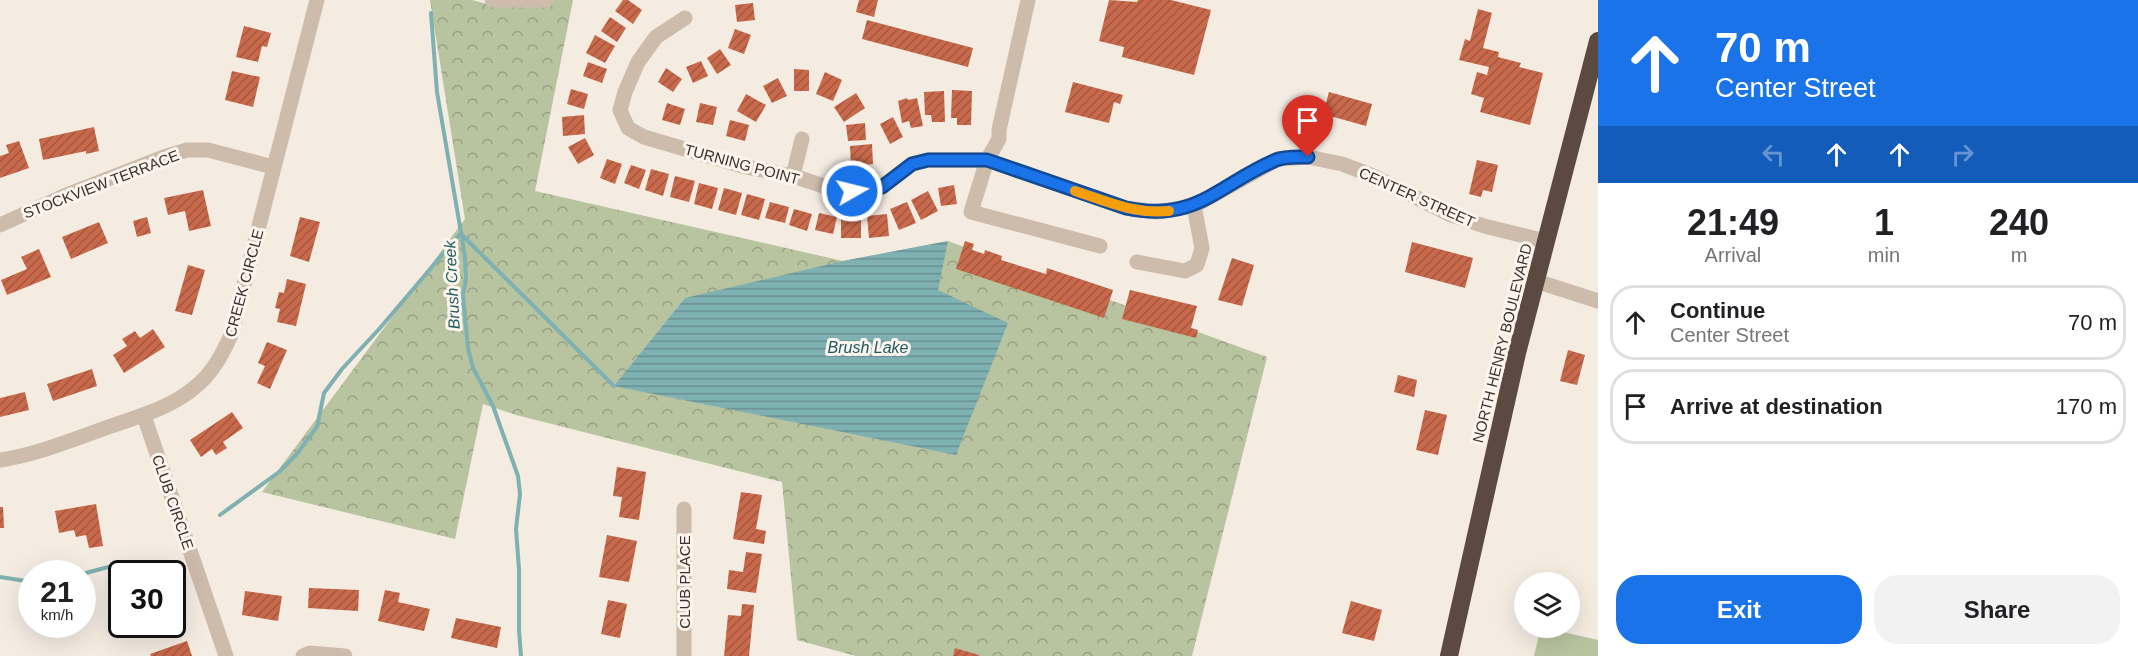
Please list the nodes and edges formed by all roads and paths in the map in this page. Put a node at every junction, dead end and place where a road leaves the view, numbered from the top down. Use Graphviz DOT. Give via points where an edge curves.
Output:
graph roads {
  1 [pos="317,0"];
  2 [pos="492,0"];
  3 [pos="547,0"];
  4 [pos="1028,0"];
  5 [pos="685,18"];
  6 [pos="1598,41"];
  7 [pos="802,139"];
  8 [pos="987,160"];
  9 [pos="273,167"];
  10 [pos="793,176"];
  11 [pos="1194,206"];
  12 [pos="0,225"];
  13 [pos="1545,241"];
  14 [pos="1100,246"];
  15 [pos="1137,262"];
  16 [pos="1536,281"];
  17 [pos="1598,301"];
  18 [pos="144,416"];
  19 [pos="0,460"];
  20 [pos="684,509"];
  21 [pos="226,656"];
  22 [pos="303,656"];
  23 [pos="345,656"];
  24 [pos="684,656"];
  25 [pos="1449,656"];
  1 -- 9 [label="street, CREEK CIRCLE"];
  2 -- 3 [label="street"];
  4 -- 8 [label="street" via="999,139"];
  5 -- 10 [label="street, TURNING POINT" via="656,37 638,62 620,110 627,128 644,137"];
  6 -- 13 [label="highway, NORTH HENRY BOULEVARD"];
  7 -- 10 [label="street"];
  8 -- 10 [label="street, TURNING POINT" via="928,160 912,164 882,187 870,190 831,188"];
  8 -- 11 [label="street, CENTER STREET" via="1126,208 1157,212"];
  8 -- 14 [label="street" via="971,212"];
  9 -- 12 [label="street, STOCKVIEW TERRACE" via="217,152 187,150 74,192"];
  9 -- 18 [label="street, CREEK CIRCLE" via="224,352 196,387"];
  11 -- 13 [label="street, CENTER STREET" via="1278,159 1308,157 1371,175 1451,215"];
  11 -- 15 [label="street" via="1202,248 1197,266 1185,271"];
  13 -- 16 [label="highway, NORTH HENRY BOULEVARD"];
  16 -- 17 [label="street"];
  16 -- 25 [label="highway, NORTH HENRY BOULEVARD" via="1516,353"];
  18 -- 19 [label="street, CREEK CIRCLE" via="64,444"];
  18 -- 21 [label="street, CLUB CIRCLE"];
  20 -- 24 [label="street, CLUB PLACE"];
  22 -- 23 [label="street"];
}
